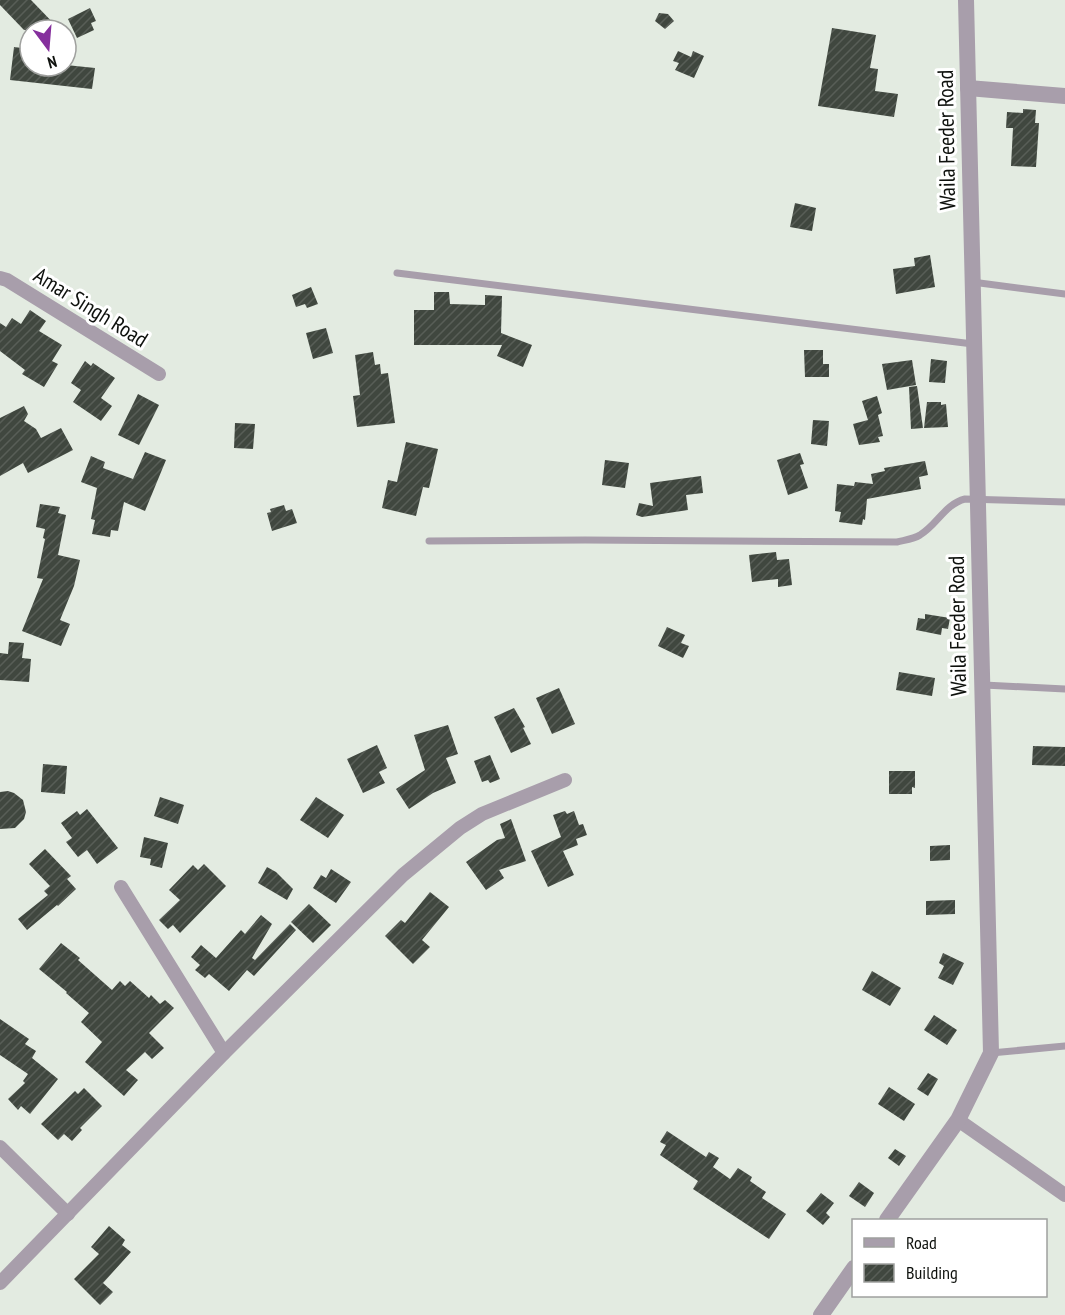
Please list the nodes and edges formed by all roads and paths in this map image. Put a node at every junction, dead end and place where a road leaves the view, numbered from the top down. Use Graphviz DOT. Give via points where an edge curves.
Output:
graph roads {
  1 [pos="966,0"];
  2 [pos="968,88"];
  3 [pos="1065,96"];
  4 [pos="397,273"];
  5 [pos="0,278"];
  6 [pos="972,282"];
  7 [pos="1065,294"];
  8 [pos="974,344"];
  9 [pos="159,374"];
  10 [pos="977,498"];
  11 [pos="1065,502"];
  12 [pos="429,541"];
  13 [pos="981,684"];
  14 [pos="1065,689"];
  15 [pos="565,780"];
  16 [pos="121,887"];
  17 [pos="1065,1046"];
  18 [pos="224,1053"];
  19 [pos="991,1053"];
  20 [pos="958,1120"];
  21 [pos="0,1147"];
  22 [pos="1065,1195"];
  23 [pos="68,1215"];
  24 [pos="888,1219"];
  25 [pos="852,1271"];
  26 [pos="0,1283"];
  27 [pos="820,1315"];
  1 -- 2 [label="street, Waila Feeder Road"];
  2 -- 3 [label="street"];
  2 -- 6 [label="street, Waila Feeder Road"];
  4 -- 8 [label="lane"];
  5 -- 9 [label="street, Amar Singh Road"];
  6 -- 7 [label="lane"];
  6 -- 8 [label="street, Waila Feeder Road"];
  8 -- 10 [label="street, Waila Feeder Road"];
  10 -- 11 [label="lane"];
  10 -- 12 [label="lane" via="957,501 922,534 897,542"];
  10 -- 13 [label="street, Waila Feeder Road"];
  13 -- 14 [label="lane"];
  13 -- 19 [label="street, Waila Feeder Road"];
  15 -- 18 [label="street" via="482,814 460,828 403,875"];
  16 -- 18 [label="street"];
  17 -- 19 [label="lane"];
  18 -- 23 [label="street"];
  19 -- 20 [label="street, Waila Feeder Road"];
  20 -- 22 [label="street"];
  20 -- 24 [label="street, Waila Feeder Road"];
  21 -- 23 [label="street"];
  23 -- 26 [label="street"];
  25 -- 27 [label="street"];
}
